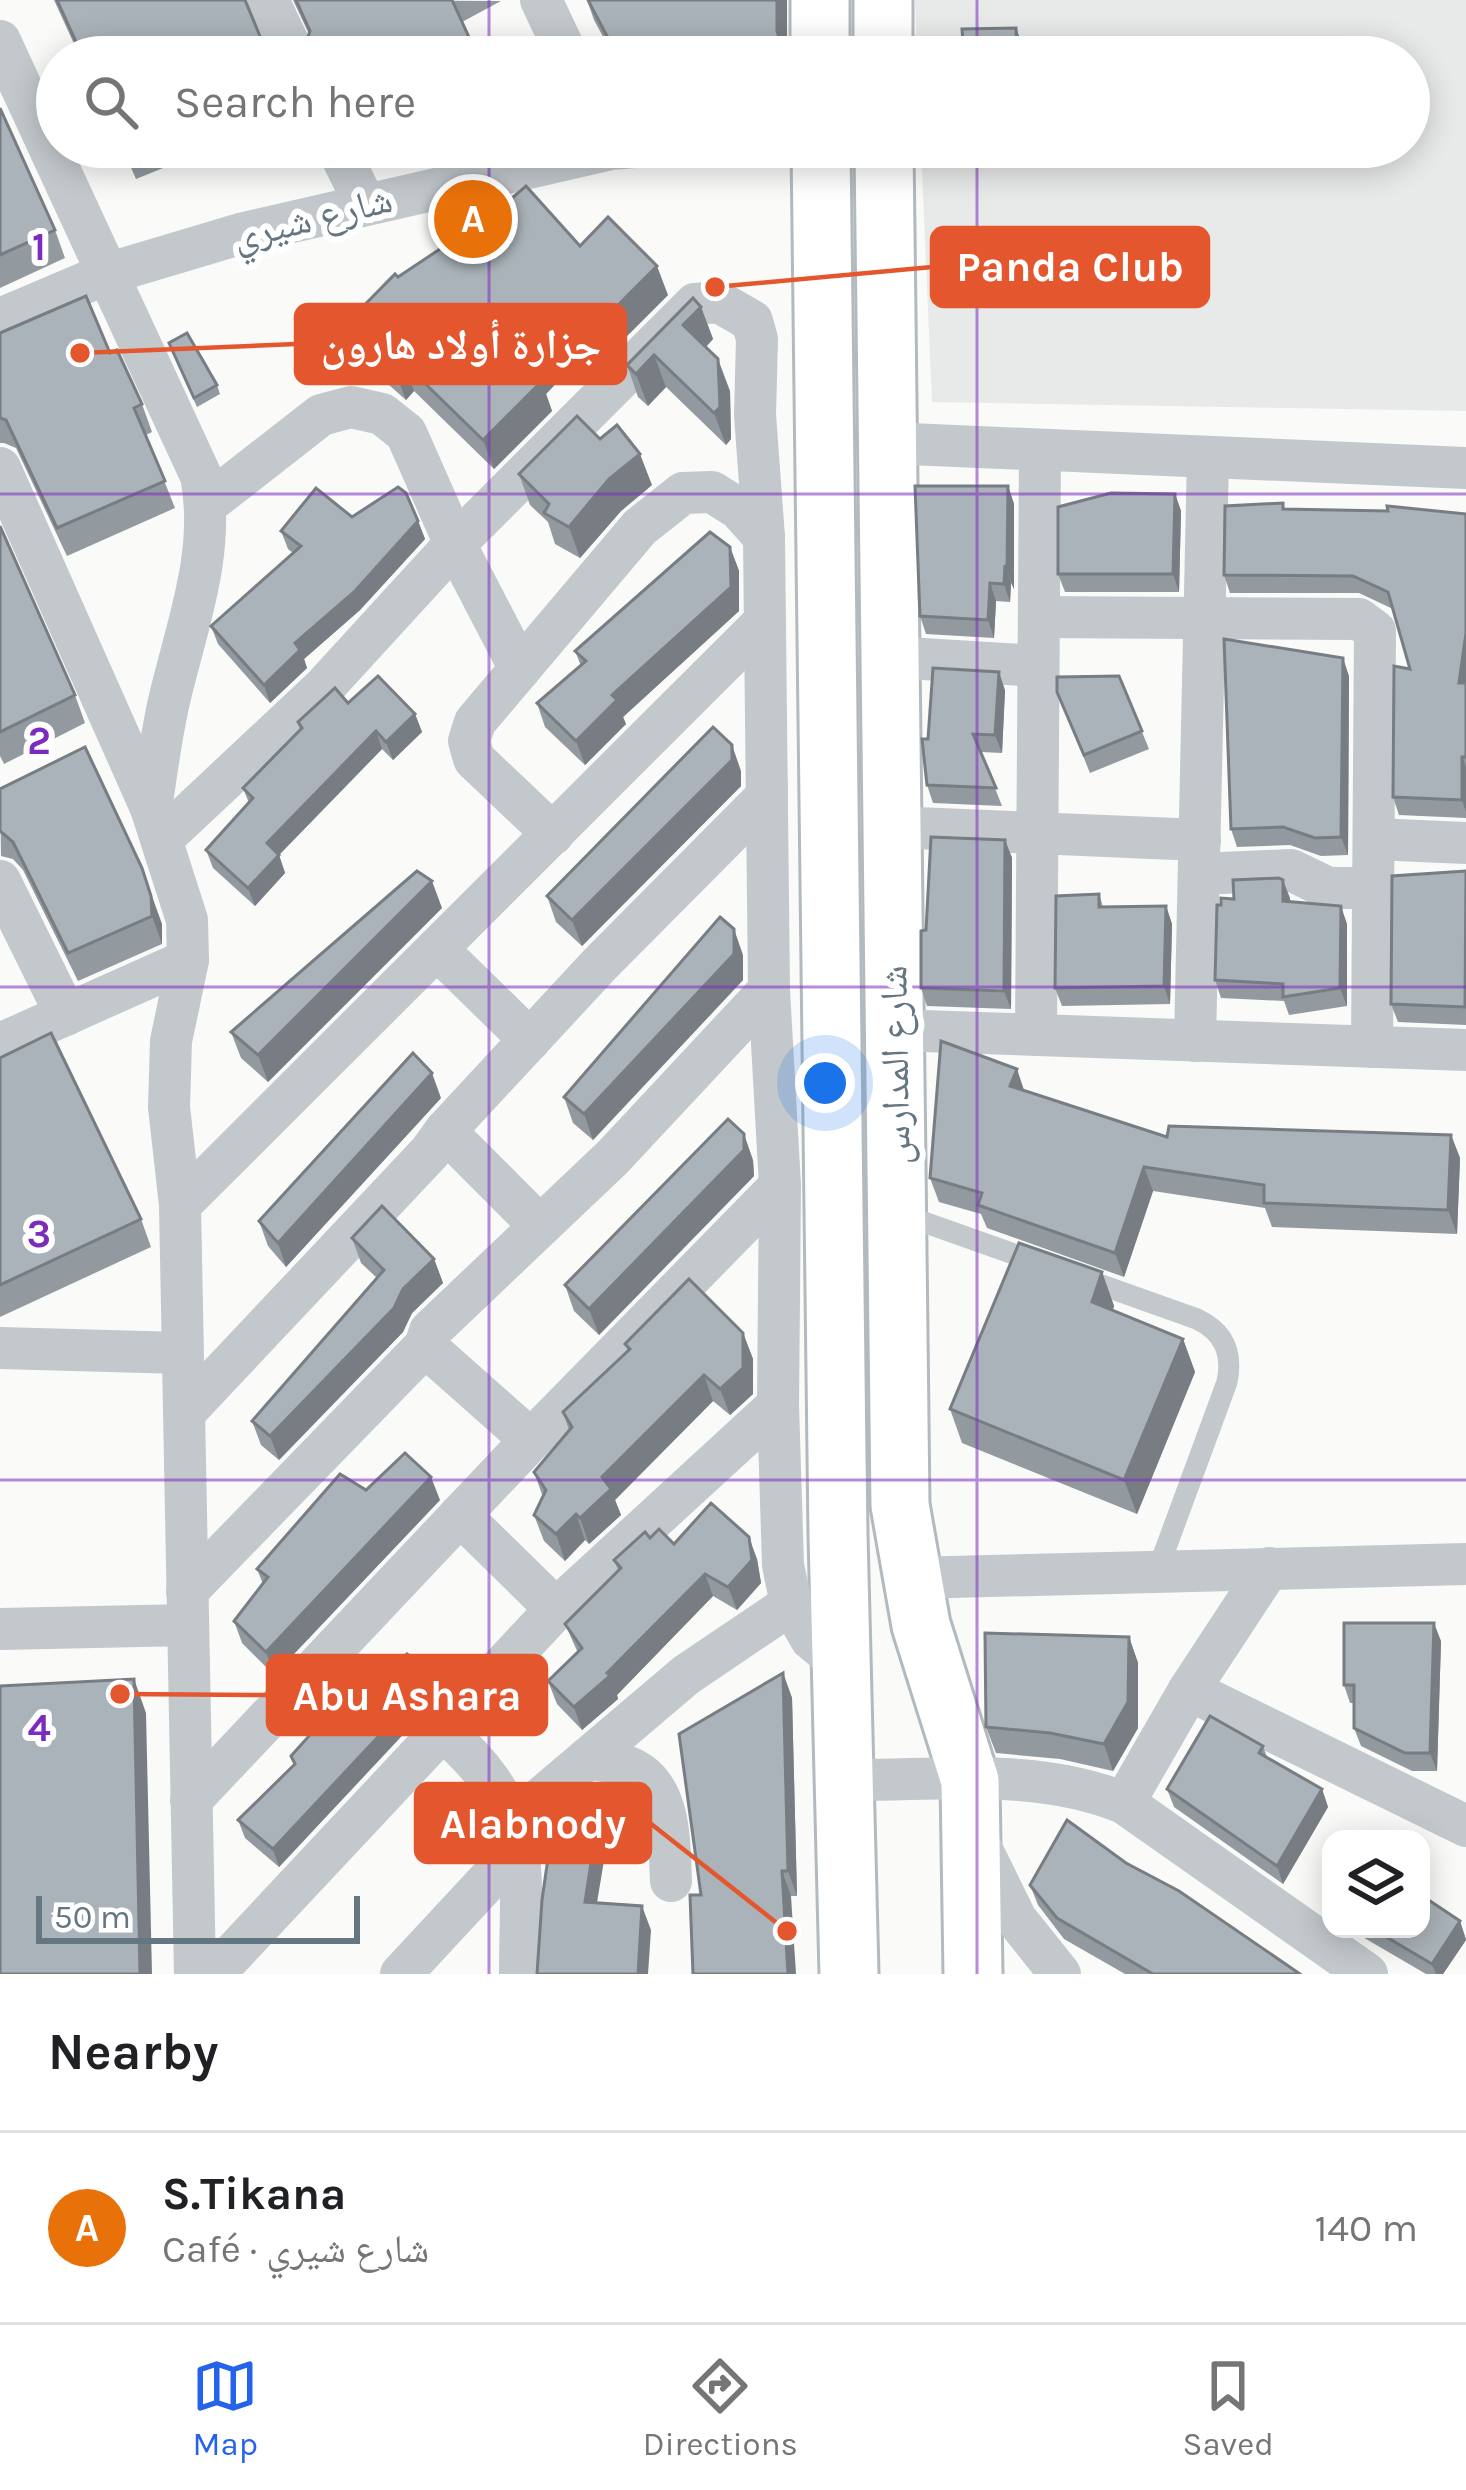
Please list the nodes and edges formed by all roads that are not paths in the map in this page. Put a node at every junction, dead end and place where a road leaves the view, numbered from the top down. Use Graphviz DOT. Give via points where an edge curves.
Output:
graph roads {
  1 [pos="268,0"];
  2 [pos="541,0"];
  3 [pos="820,0"];
  4 [pos="883,0"];
  5 [pos="285,36"];
  6 [pos="558,36"];
  7 [pos="820,36"];
  8 [pos="883,36"];
  9 [pos="0,40"];
  10 [pos="36,119"];
  11 [pos="58,168"];
  12 [pos="348,168"];
  13 [pos="528,168"];
  14 [pos="821,168"];
  15 [pos="884,168"];
  16 [pos="365,204"];
  17 [pos="106,274"];
  18 [pos="0,320"];
  19 [pos="887,443"];
  20 [pos="1040,450"];
  21 [pos="1208,457"];
  22 [pos="0,468"];
  23 [pos="1466,468"];
  24 [pos="207,504"];
  25 [pos="764,537"];
  26 [pos="455,544"];
  27 [pos="1039,617"];
  28 [pos="1204,618"];
  29 [pos="764,623"];
  30 [pos="890,657"];
  31 [pos="1038,666"];
  32 [pos="520,669"];
  33 [pos="118,735"];
  34 [pos="79,754"];
  35 [pos="767,785"];
  36 [pos="157,824"];
  37 [pos="892,827"];
  38 [pos="1037,833"];
  39 [pos="553,834"];
  40 [pos="1374,839"];
  41 [pos="1466,844"];
  42 [pos="1199,857"];
  43 [pos="0,880"];
  44 [pos="1374,888"];
  45 [pos="436,949"];
  46 [pos="188,960"];
  47 [pos="769,989"];
  48 [pos="66,1015"];
  49 [pos="894,1030"];
  50 [pos="1036,1035"];
  51 [pos="530,1040"];
  52 [pos="1196,1041"];
  53 [pos="0,1043"];
  54 [pos="1372,1047"];
  55 [pos="1466,1050"];
  56 [pos="445,1131"];
  57 [pos="780,1186"];
  58 [pos="180,1205"];
  59 [pos="896,1212"];
  60 [pos="541,1226"];
  61 [pos="425,1346"];
  62 [pos="0,1348"];
  63 [pos="181,1353"];
  64 [pos="778,1405"];
  65 [pos="184,1413"];
  66 [pos="531,1440"];
  67 [pos="460,1515"];
  68 [pos="1466,1564"];
  69 [pos="1270,1568"];
  70 [pos="1157,1572"];
  71 [pos="913,1578"];
  72 [pos="791,1604"];
  73 [pos="188,1608"];
  74 [pos="556,1609"];
  75 [pos="0,1628"];
  76 [pos="842,1665"];
  77 [pos="1189,1690"];
  78 [pos="443,1730"];
  79 [pos="589,1758"];
  80 [pos="845,1780"];
  81 [pos="191,1800"];
  82 [pos="1124,1803"];
  83 [pos="971,1805"];
  84 [pos="1466,1826"];
  85 [pos="517,1834"];
  86 [pos="671,1881"];
  87 [pos="195,1974"];
  88 [pos="214,1974"];
  89 [pos="401,1974"];
  90 [pos="520,1974"];
  91 [pos="849,1974"];
  92 [pos="973,1974"];
  93 [pos="1060,1974"];
  94 [pos="1367,1974"];
  1 -- 5 [label="street"];
  2 -- 6 [label="street"];
  3 -- 7 [label="street"];
  4 -- 8 [label="street"];
  9 -- 10 [label="street"];
  11 -- 17 [label="street"];
  12 -- 16 [label="street"];
  13 -- 16 [label="street, شارع شيري"];
  14 -- 76 [label="street, شارع المدارس"];
  15 -- 19 [label="street, شارع المدارس"];
  16 -- 17 [label="street, شارع شيري"];
  17 -- 18 [label="street, شارع شيري"];
  17 -- 24 [label="street"];
  19 -- 20 [label="street"];
  19 -- 30 [label="street, شارع المدارس"];
  20 -- 21 [label="street"];
  20 -- 27 [label="street"];
  21 -- 23 [label="street"];
  21 -- 28 [label="street"];
  22 -- 33 [label="street"];
  24 -- 26 [label="street" via="321,415 352,406 382,414 406,433"];
  24 -- 36 [label="street" via="204,555 168,704"];
  25 -- 26 [label="street" via="757,339 742,313 707,301 695,304"];
  25 -- 29 [label="street"];
  25 -- 32 [label="street" via="712,492 683,494 640,527"];
  26 -- 32 [label="street"];
  26 -- 36 [label="street" via="324,687"];
  27 -- 28 [label="street"];
  27 -- 31 [label="street"];
  28 -- 40 [label="street" via="1359,619 1375,631"];
  28 -- 42 [label="street"];
  29 -- 35 [label="street"];
  29 -- 39 [label="street"];
  30 -- 31 [label="street"];
  30 -- 37 [label="street, شارع المدارس"];
  31 -- 38 [label="street"];
  32 -- 39 [label="street" via="475,722 469,741 474,759"];
  33 -- 34 [label="street"];
  33 -- 36 [label="street"];
  35 -- 47 [label="street"];
  35 -- 51 [label="street" via="767,796"];
  36 -- 46 [label="street" via="188,920"];
  37 -- 38 [label="street"];
  37 -- 49 [label="street, شارع المدارس"];
  38 -- 42 [label="street"];
  38 -- 50 [label="street"];
  39 -- 45 [label="street"];
  40 -- 41 [label="street"];
  40 -- 44 [label="street"];
  42 -- 44 [label="street" via="1291,870 1328,888"];
  42 -- 52 [label="street"];
  43 -- 48 [label="street"];
  44 -- 54 [label="street"];
  45 -- 51 [label="street"];
  45 -- 58 [label="street"];
  46 -- 48 [label="street"];
  46 -- 58 [label="street" via="171,1041"];
  47 -- 57 [label="street"];
  47 -- 60 [label="street"];
  48 -- 53 [label="street"];
  49 -- 50 [label="street"];
  49 -- 59 [label="street, شارع المدارس"];
  50 -- 52 [label="street"];
  51 -- 56 [label="street"];
  52 -- 54 [label="street"];
  54 -- 55 [label="street"];
  56 -- 60 [label="street"];
  56 -- 65 [label="street"];
  57 -- 64 [label="street"];
  57 -- 66 [label="street"];
  58 -- 63 [label="street"];
  59 -- 70 [label="lane" via="1197,1319 1221,1337 1227,1382"];
  59 -- 71 [label="street, شارع المدارس" via="900,1505"];
  60 -- 61 [label="street" via="430,1331"];
  61 -- 66 [label="street"];
  61 -- 73 [label="street"];
  62 -- 63 [label="street"];
  63 -- 65 [label="street"];
  64 -- 72 [label="street"];
  64 -- 74 [label="street"];
  65 -- 73 [label="street"];
  66 -- 67 [label="street"];
  67 -- 74 [label="street"];
  67 -- 81 [label="street"];
  68 -- 69 [label="street"];
  69 -- 70 [label="street"];
  69 -- 77 [label="street"];
  70 -- 71 [label="street"];
  71 -- 83 [label="street, شارع المدارس"];
  72 -- 76 [label="street" via="811,1639"];
  72 -- 79 [label="street" via="686,1675"];
  73 -- 75 [label="street"];
  73 -- 81 [label="street"];
  74 -- 78 [label="street"];
  76 -- 80 [label="street, شارع المدارس"];
  77 -- 82 [label="street"];
  77 -- 84 [label="street"];
  78 -- 85 [label="street" via="496,1787"];
  78 -- 88 [label="street"];
  79 -- 85 [label="street"];
  79 -- 86 [label="street" via="631,1767 654,1789 668,1818"];
  80 -- 83 [label="street"];
  80 -- 91 [label="street, شارع المدارس"];
  81 -- 87 [label="street"];
  82 -- 83 [label="street" via="1088,1788 1016,1778"];
  82 -- 94 [label="street"];
  83 -- 92 [label="street, شارع المدارس"];
  83 -- 93 [label="street" via="1016,1919"];
  85 -- 89 [label="street"];
  85 -- 90 [label="street"];
}
